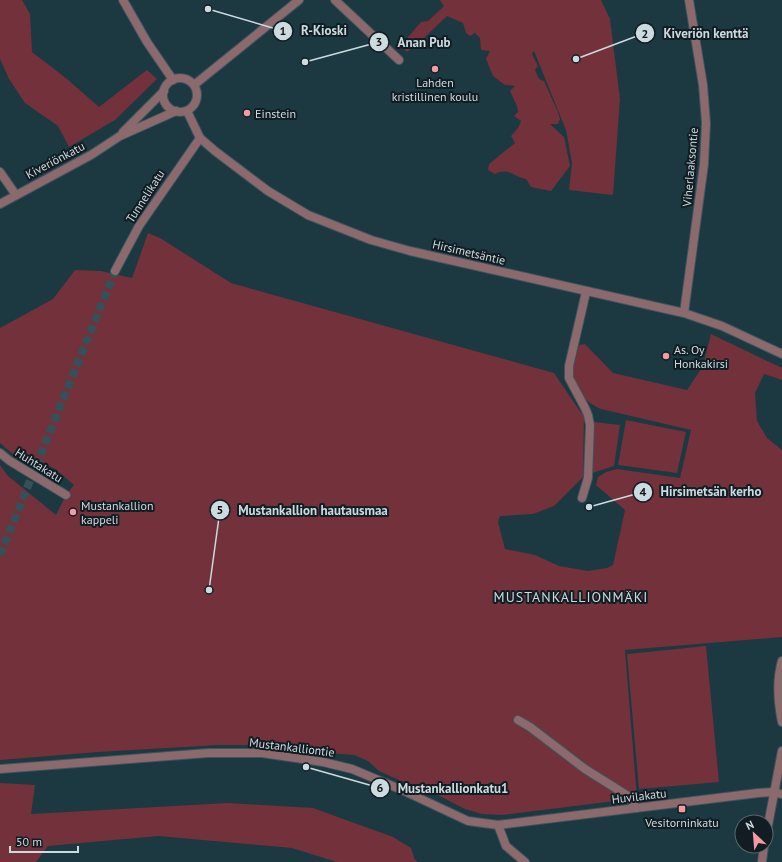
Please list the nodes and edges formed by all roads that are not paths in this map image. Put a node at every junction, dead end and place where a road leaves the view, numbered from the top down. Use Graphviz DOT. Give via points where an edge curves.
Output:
graph roads {
  1 [pos="123,0"];
  2 [pos="299,0"];
  3 [pos="335,0"];
  4 [pos="690,0"];
  5 [pos="399,60"];
  6 [pos="173,80"];
  7 [pos="194,85"];
  8 [pos="164,91"];
  9 [pos="187,111"];
  10 [pos="176,112"];
  11 [pos="120,136"];
  12 [pos="200,138"];
  13 [pos="0,172"];
  14 [pos="16,195"];
  15 [pos="0,204"];
  16 [pos="115,271"];
  17 [pos="586,292"];
  18 [pos="684,313"];
  19 [pos="782,354"];
  20 [pos="0,453"];
  21 [pos="66,495"];
  22 [pos="582,498"];
  23 [pos="782,661"];
  24 [pos="518,720"];
  25 [pos="782,722"];
  26 [pos="782,750"];
  27 [pos="0,769"];
  28 [pos="773,792"];
  29 [pos="782,794"];
  30 [pos="636,808"];
  31 [pos="770,814"];
  32 [pos="498,825"];
  33 [pos="525,862"];
  1 -- 6 [label="street" via="146,42"];
  2 -- 7 [label="street"];
  3 -- 5 [label="street"];
  4 -- 18 [label="street, Viherlaaksontie" via="706,123 704,164"];
  6 -- 7 [label="street" via="184,79"];
  6 -- 8 [label="street"];
  7 -- 9 [label="street" via="197,99"];
  8 -- 10 [label="street" via="167,105"];
  8 -- 11 [label="street, Kiveriönkatu"];
  9 -- 10 [label="street"];
  9 -- 12 [label="street, Hirsimetsäntie"];
  10 -- 11 [label="street, Kiveriönkatu"];
  11 -- 14 [label="street, Kiveriönkatu"];
  12 -- 16 [label="street, Tunnelikatu" via="139,226"];
  12 -- 17 [label="street, Hirsimetsäntie" via="268,191 308,214 371,240"];
  13 -- 14 [label="street"];
  14 -- 15 [label="street, Kiveriönkatu"];
  17 -- 18 [label="street, Hirsimetsäntie"];
  17 -- 22 [label="street" via="569,366 569,378 585,408 590,425 588,478"];
  18 -- 19 [label="street, Hirsimetsäntie" via="722,326"];
  20 -- 21 [label="street, Huhtakatu" via="10,462"];
  23 -- 25 [label="street" via="778,677 778,702"];
  24 -- 30 [label="street" via="585,769 628,796"];
  26 -- 28 [label="street"];
  27 -- 32 [label="street, Mustankalliontie" via="208,753 262,753 352,769 468,821"];
  28 -- 29 [label="street, Huvilakatu"];
  28 -- 30 [label="street, Huvilakatu"];
  28 -- 31 [label="street"];
  30 -- 32 [label="street, Huvilakatu"];
  32 -- 33 [label="street" via="506,846"];
}
